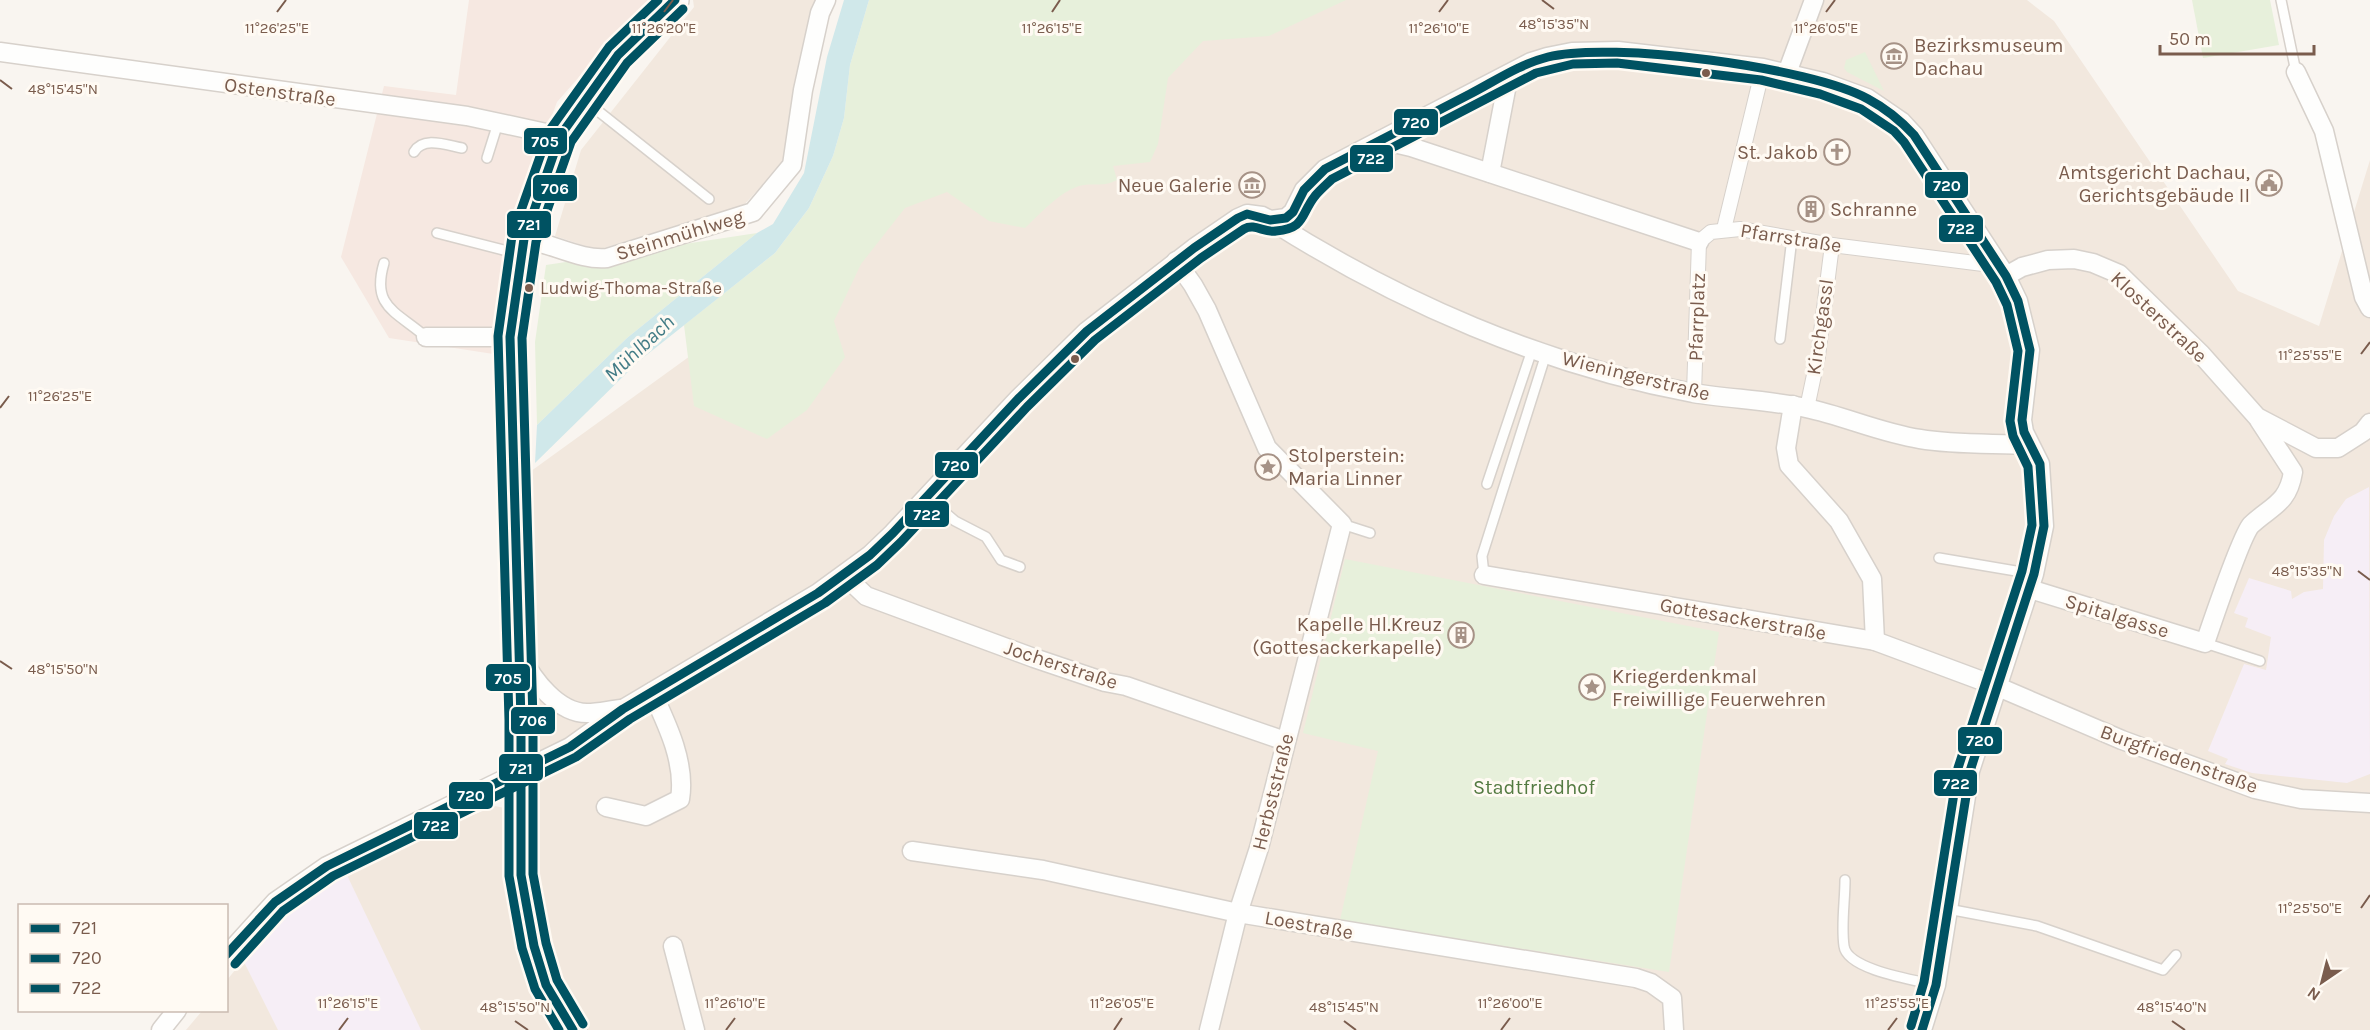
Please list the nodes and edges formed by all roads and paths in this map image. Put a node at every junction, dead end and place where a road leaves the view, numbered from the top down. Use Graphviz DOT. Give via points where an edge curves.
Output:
graph roads {
  1 [pos="675,0"];
  2 [pos="826,0"];
  3 [pos="1814,0"];
  4 [pos="2281,0"];
  5 [pos="0,52"];
  6 [pos="1763,68"];
  7 [pos="2296,72"];
  8 [pos="1787,73"];
  9 [pos="1509,74"];
  10 [pos="584,99"];
  11 [pos="498,123"];
  12 [pos="560,136"];
  13 [pos="1381,140"];
  14 [pos="462,148"];
  15 [pos="414,152"];
  16 [pos="487,158"];
  17 [pos="1490,173"];
  18 [pos="709,200"];
  19 [pos="1270,220"];
  20 [pos="1724,229"];
  21 [pos="437,233"];
  22 [pos="1792,238"];
  23 [pos="1699,242"];
  24 [pos="1832,245"];
  25 [pos="523,247"];
  26 [pos="1176,261"];
  27 [pos="384,263"];
  28 [pos="2002,271"];
  29 [pos="2370,308"];
  30 [pos="426,337"];
  31 [pos="510,337"];
  32 [pos="1780,339"];
  33 [pos="1539,352"];
  34 [pos="1694,393"];
  35 [pos="1800,407"];
  36 [pos="2258,417"];
  37 [pos="2370,423"];
  38 [pos="2029,445"];
  39 [pos="1487,484"];
  40 [pos="927,497"];
  41 [pos="1342,524"];
  42 [pos="1370,532"];
  43 [pos="1940,558"];
  44 [pos="1020,567"];
  45 [pos="844,575"];
  46 [pos="1484,575"];
  47 [pos="2032,582"];
  48 [pos="1875,641"];
  49 [pos="2205,643"];
  50 [pos="519,651"];
  51 [pos="2260,661"];
  52 [pos="1996,686"];
  53 [pos="651,692"];
  54 [pos="623,709"];
  55 [pos="1285,741"];
  56 [pos="522,771"];
  57 [pos="2370,803"];
  58 [pos="606,807"];
  59 [pos="912,850"];
  60 [pos="1845,880"];
  61 [pos="1948,909"];
  62 [pos="1238,913"];
  63 [pos="673,946"];
  64 [pos="228,954"];
  65 [pos="2176,955"];
  66 [pos="1936,985"];
  67 [pos="176,1012"];
  68 [pos="161,1030"];
  69 [pos="573,1030"];
  70 [pos="695,1030"];
  71 [pos="1209,1030"];
  72 [pos="1674,1030"];
  73 [pos="1922,1030"];
  1 -- 10 [label="main road" via="618,55"];
  2 -- 25 [label="street, Steinmühlweg" via="803,90 792,165 753,212 607,258 592,259 552,244"];
  3 -- 8 [label="street"];
  4 -- 7 [label="lane"];
  5 -- 11 [label="street, Ostenstraße"];
  6 -- 8 [label="street"];
  6 -- 9 [label="street" via="1658,54 1596,51 1546,57"];
  6 -- 20 [label="street"];
  7 -- 29 [label="street" via="2324,131 2364,297"];
  8 -- 28 [label="street" via="1867,98 1902,122"];
  9 -- 13 [label="street"];
  9 -- 17 [label="street"];
  10 -- 12 [label="main road"];
  10 -- 18 [label="lane"];
  11 -- 12 [label="street, Ostenstraße"];
  11 -- 16 [label="lane"];
  12 -- 25 [label="main road"];
  13 -- 17 [label="street"];
  13 -- 19 [label="street" via="1325,169 1304,190 1293,212 1286,218"];
  14 -- 15 [label="lane" via="425,142"];
  17 -- 23 [label="street"];
  19 -- 26 [label="street" via="1257,215 1238,218"];
  19 -- 33 [label="street, Wieningerstraße" via="1398,294"];
  20 -- 22 [label="street, Pfarrstraße" via="1740,228"];
  20 -- 23 [label="street, Pfarrstraße" via="1711,232"];
  21 -- 25 [label="lane"];
  22 -- 24 [label="street, Pfarrstraße"];
  22 -- 32 [label="lane"];
  23 -- 34 [label="street, Pfarrplatz"];
  24 -- 28 [label="street, Pfarrstraße"];
  24 -- 35 [label="street, Kirchgassl" via="1818,356"];
  25 -- 31 [label="main road"];
  26 -- 40 [label="street" via="1051,364"];
  26 -- 41 [label="street" via="1207,310 1267,448"];
  27 -- 30 [label="lane" via="379,293 387,305"];
  28 -- 36 [label="street, Klosterstraße" via="2048,260 2074,259 2119,274 2201,354"];
  28 -- 38 [label="street" via="2018,301 2030,350 2022,420"];
  30 -- 31 [label="street"];
  31 -- 50 [label="main road"];
  33 -- 34 [label="street, Wieningerstraße"];
  33 -- 39 [label="lane" via="1497,450"];
  33 -- 46 [label="lane" via="1482,556"];
  34 -- 35 [label="street, Wieningerstraße"];
  35 -- 38 [label="street, Wieningerstraße" via="1920,439"];
  35 -- 48 [label="street" via="1786,448 1789,465 1839,521 1872,579"];
  36 -- 37 [label="street, Klosterstraße" via="2316,448 2338,448"];
  36 -- 49 [label="street, Klosterstraße" via="2293,472 2291,484 2284,498 2250,527"];
  38 -- 47 [label="street" via="2040,464 2044,504 2042,544"];
  40 -- 44 [label="lane" via="955,521 986,537 1001,560"];
  40 -- 45 [label="street" via="870,555"];
  41 -- 42 [label="lane"];
  41 -- 55 [label="street, Herbststraße"];
  43 -- 47 [label="lane"];
  45 -- 53 [label="street"];
  45 -- 55 [label="street, Jocherstraße" via="866,596 1034,658"];
  46 -- 48 [label="street, Gottesackerstraße"];
  47 -- 49 [label="street, Spitalgasse"];
  47 -- 52 [label="street"];
  48 -- 52 [label="street, Gottesackerstraße"];
  49 -- 51 [label="lane, Spitalgasse"];
  50 -- 54 [label="street" via="530,674 560,704 585,713"];
  50 -- 56 [label="main road"];
  52 -- 57 [label="street, Burgfriedenstraße" via="2183,764 2267,792 2301,799"];
  52 -- 61 [label="street" via="1970,771"];
  53 -- 54 [label="street"];
  53 -- 58 [label="street" via="667,724 683,780 680,799 646,816"];
  54 -- 56 [label="street" via="581,740"];
  55 -- 62 [label="street, Herbststraße" via="1259,848"];
  56 -- 64 [label="street" via="327,866 275,902"];
  56 -- 69 [label="main road" via="521,875 534,945 546,985"];
  59 -- 62 [label="street, Loestraße" via="1043,870"];
  60 -- 66 [label="lane" via="1844,948 1851,958 1866,967"];
  61 -- 65 [label="lane" via="2037,926 2163,970"];
  61 -- 66 [label="street"];
  62 -- 71 [label="street, Herbststraße"];
  62 -- 72 [label="street, Loestraße" via="1636,978 1672,998"];
  63 -- 70 [label="street"];
  66 -- 73 [label="street"];
  67 -- 68 [label="street"];
}
